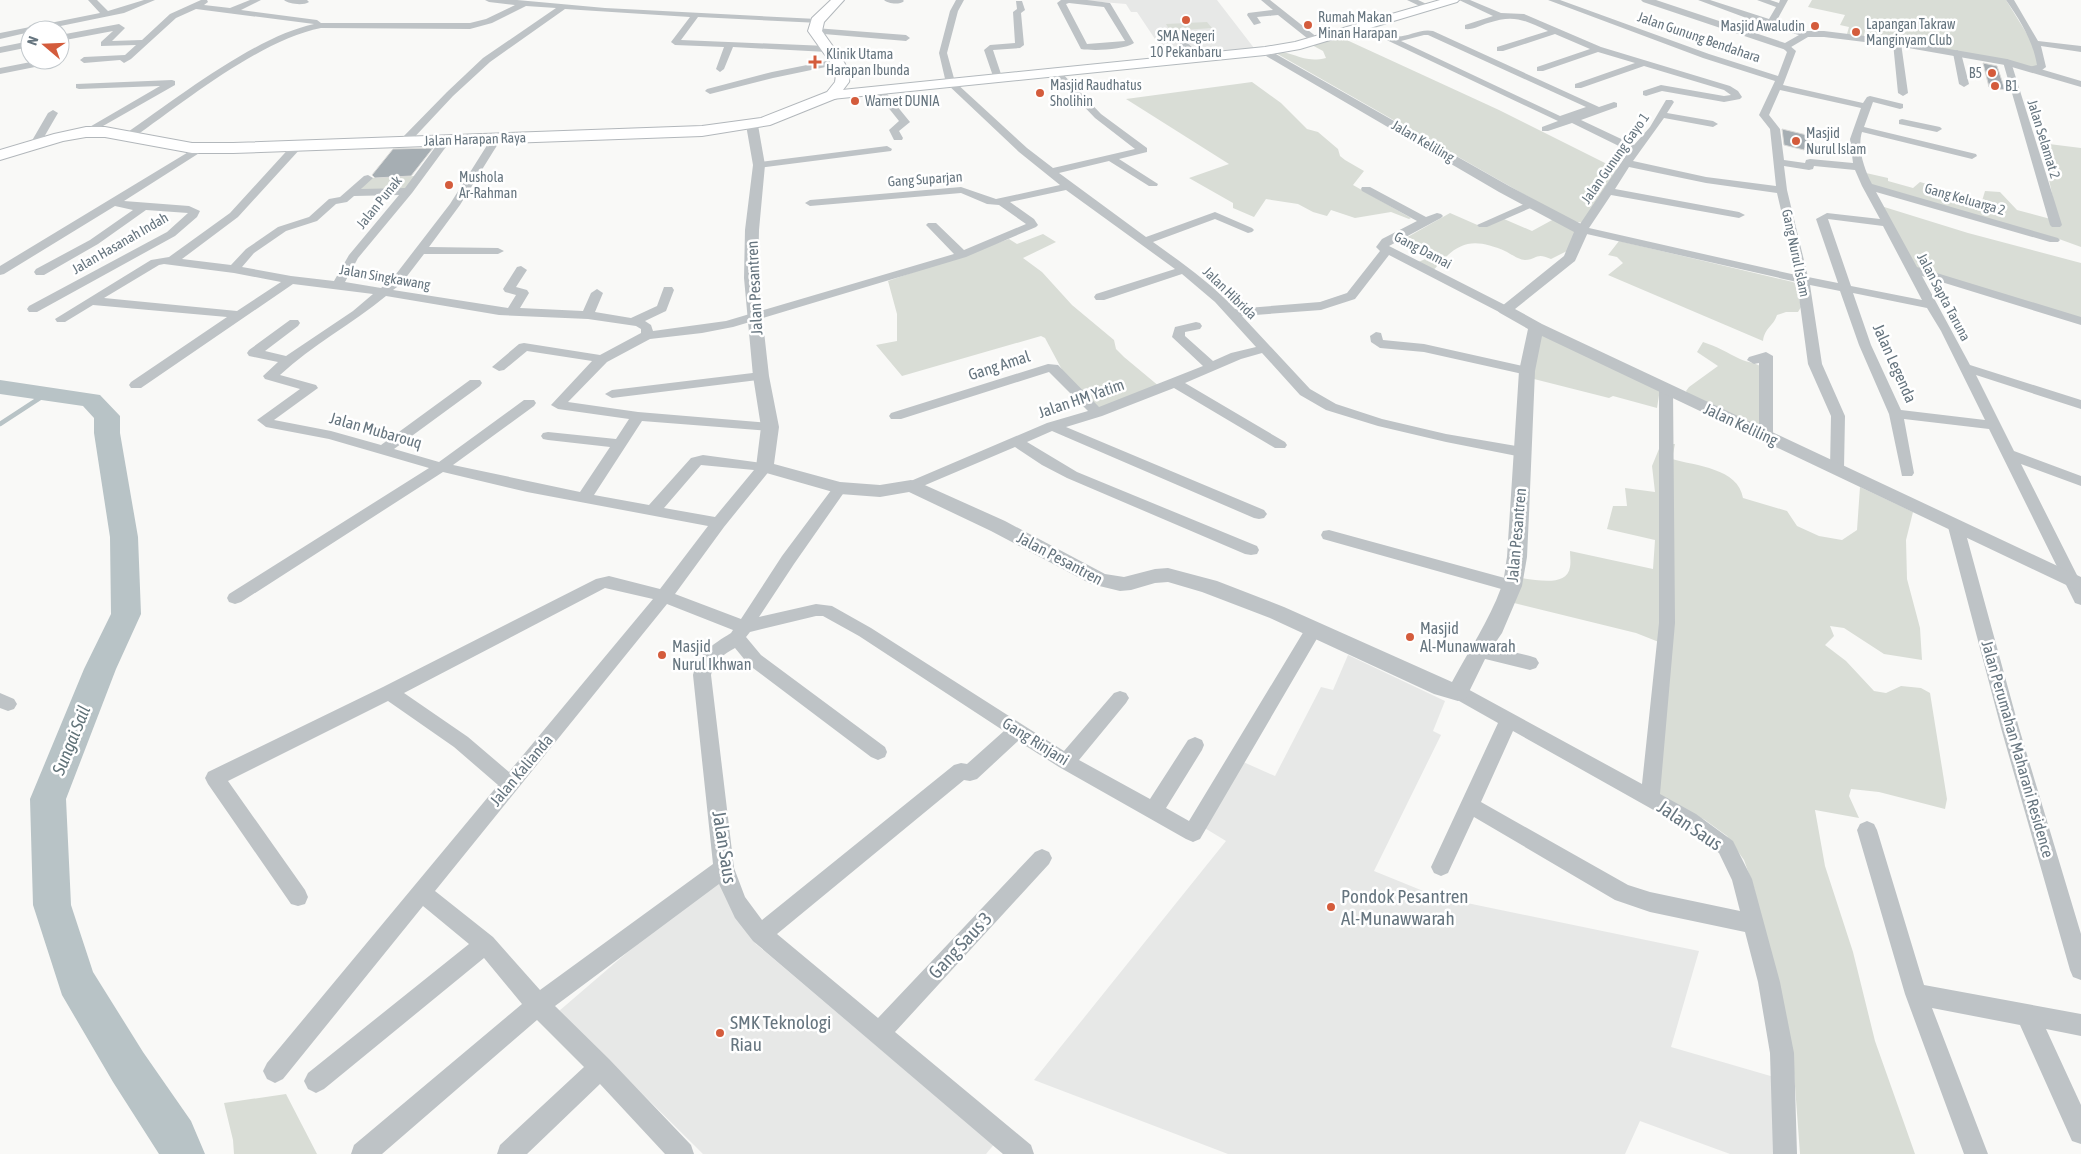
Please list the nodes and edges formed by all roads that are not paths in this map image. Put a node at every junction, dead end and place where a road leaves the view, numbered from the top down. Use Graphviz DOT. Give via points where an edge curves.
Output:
graph roads {
  1 [pos="92,0"];
  2 [pos="152,0"];
  3 [pos="208,0"];
  4 [pos="257,0"];
  5 [pos="288,0"];
  6 [pos="489,0"];
  7 [pos="617,0"];
  8 [pos="838,0"];
  9 [pos="888,0"];
  10 [pos="960,0"];
  11 [pos="1265,0"];
  12 [pos="1411,0"];
  13 [pos="1453,0"];
  14 [pos="1463,0"];
  15 [pos="1552,0"];
  16 [pos="1646,0"];
  17 [pos="1702,0"];
  18 [pos="1761,0"];
  19 [pos="2010,0"];
  20 [pos="900,1"];
  21 [pos="305,2"];
  22 [pos="1019,2"];
  23 [pos="1782,3"];
  24 [pos="523,4"];
  25 [pos="195,6"];
  26 [pos="676,6"];
  27 [pos="563,7"];
  28 [pos="1429,7"];
  29 [pos="233,10"];
  30 [pos="605,10"];
  31 [pos="1279,12"];
  32 [pos="669,13"];
  33 [pos="106,14"];
  34 [pos="696,14"];
  35 [pos="1500,16"];
  36 [pos="1257,22"];
  37 [pos="1772,24"];
  38 [pos="321,25"];
  39 [pos="816,26"];
  40 [pos="1361,26"];
  41 [pos="1468,27"];
  42 [pos="1555,32"];
  43 [pos="1806,34"];
  44 [pos="0,36"];
  45 [pos="70,36"];
  46 [pos="906,38"];
  47 [pos="1315,40"];
  48 [pos="1396,40"];
  49 [pos="144,42"];
  50 [pos="1897,43"];
  51 [pos="2034,43"];
  52 [pos="1184,44"];
  53 [pos="20,46"];
  54 [pos="730,46"];
  55 [pos="1786,47"];
  56 [pos="1500,48"];
  57 [pos="827,49"];
  58 [pos="1598,49"];
  59 [pos="2081,49"];
  60 [pos="0,50"];
  61 [pos="1265,51"];
  62 [pos="1957,53"];
  63 [pos="1112,56"];
  64 [pos="1195,58"];
  65 [pos="84,60"];
  66 [pos="837,62"];
  67 [pos="2007,62"];
  68 [pos="1644,63"];
  69 [pos="20,67"];
  70 [pos="720,68"];
  71 [pos="2032,68"];
  72 [pos="1540,69"];
  73 [pos="0,71"];
  74 [pos="1056,72"];
  75 [pos="998,77"];
  76 [pos="1691,78"];
  77 [pos="951,83"];
  78 [pos="1779,83"];
  79 [pos="1964,84"];
  80 [pos="2081,84"];
  81 [pos="79,86"];
  82 [pos="1578,86"];
  83 [pos="1660,88"];
  84 [pos="710,91"];
  85 [pos="880,91"];
  86 [pos="1646,93"];
  87 [pos="1903,93"];
  88 [pos="832,95"];
  89 [pos="1669,102"];
  90 [pos="1614,105"];
  91 [pos="1866,106"];
  92 [pos="1900,106"];
  93 [pos="52,113"];
  94 [pos="1661,115"];
  95 [pos="1569,119"];
  96 [pos="1902,122"];
  97 [pos="1713,124"];
  98 [pos="752,125"];
  99 [pos="1545,128"];
  100 [pos="1858,128"];
  101 [pos="86,132"];
  102 [pos="129,136"];
  103 [pos="898,138"];
  104 [pos="496,139"];
  105 [pos="446,140"];
  106 [pos="405,142"];
  107 [pos="36,144"];
  108 [pos="297,146"];
  109 [pos="200,148"];
  110 [pos="887,149"];
  111 [pos="1943,149"];
  112 [pos="1635,150"];
  113 [pos="0,155"];
  114 [pos="1972,156"];
  115 [pos="1112,159"];
  116 [pos="1778,162"];
  117 [pos="1626,163"];
  118 [pos="759,165"];
  119 [pos="1859,167"];
  120 [pos="1051,172"];
  121 [pos="368,178"];
  122 [pos="1153,184"];
  123 [pos="1068,186"];
  124 [pos="1867,186"];
  125 [pos="1366,188"];
  126 [pos="1782,190"];
  127 [pos="1609,191"];
  128 [pos="408,192"];
  129 [pos="352,193"];
  130 [pos="118,200"];
  131 [pos="1001,201"];
  132 [pos="810,203"];
  133 [pos="1531,204"];
  134 [pos="145,206"];
  135 [pos="1739,215"];
  136 [pos="1437,216"];
  137 [pos="1424,221"];
  138 [pos="1887,223"];
  139 [pos="932,225"];
  140 [pos="1483,225"];
  141 [pos="2056,225"];
  142 [pos="1248,230"];
  143 [pos="1582,230"];
  144 [pos="2054,240"];
  145 [pos="1146,241"];
  146 [pos="419,250"];
  147 [pos="1387,250"];
  148 [pos="498,251"];
  149 [pos="962,254"];
  150 [pos="171,261"];
  151 [pos="234,269"];
  152 [pos="521,270"];
  153 [pos="1184,270"];
  154 [pos="1913,270"];
  155 [pos="0,271"];
  156 [pos="40,272"];
  157 [pos="291,280"];
  158 [pos="1803,280"];
  159 [pos="338,284"];
  160 [pos="1847,289"];
  161 [pos="668,290"];
  162 [pos="387,292"];
  163 [pos="597,294"];
  164 [pos="1351,296"];
  165 [pos="1100,297"];
  166 [pos="93,301"];
  167 [pos="1930,305"];
  168 [pos="33,309"];
  169 [pos="1505,310"];
  170 [pos="512,312"];
  171 [pos="1232,313"];
  172 [pos="588,315"];
  173 [pos="755,315"];
  174 [pos="240,316"];
  175 [pos="60,319"];
  176 [pos="2081,321"];
  177 [pos="632,322"];
  178 [pos="294,323"];
  179 [pos="1196,326"];
  180 [pos="1536,327"];
  181 [pos="647,334"];
  182 [pos="1376,336"];
  183 [pos="1264,349"];
  184 [pos="602,359"];
  185 [pos="288,360"];
  186 [pos="1754,360"];
  187 [pos="499,367"];
  188 [pos="1212,367"];
  189 [pos="1964,367"];
  190 [pos="1527,371"];
  191 [pos="761,376"];
  192 [pos="475,383"];
  193 [pos="1176,383"];
  194 [pos="136,385"];
  195 [pos="1666,389"];
  196 [pos="612,394"];
  197 [pos="530,403"];
  198 [pos="2081,405"];
  199 [pos="1097,413"];
  200 [pos="1896,414"];
  201 [pos="638,416"];
  202 [pos="896,416"];
  203 [pos="1052,426"];
  204 [pos="1996,426"];
  205 [pos="770,427"];
  206 [pos="1766,435"];
  207 [pos="548,436"];
  208 [pos="1015,441"];
  209 [pos="620,444"];
  210 [pos="1280,445"];
  211 [pos="382,451"];
  212 [pos="1522,452"];
  213 [pos="2009,454"];
  214 [pos="441,467"];
  215 [pos="765,467"];
  216 [pos="1837,468"];
  217 [pos="1907,473"];
  218 [pos="2081,481"];
  219 [pos="911,486"];
  220 [pos="840,488"];
  221 [pos="584,498"];
  222 [pos="653,510"];
  223 [pos="1259,514"];
  224 [pos="719,523"];
  225 [pos="1956,527"];
  226 [pos="1329,535"];
  227 [pos="1251,550"];
  228 [pos="2076,582"];
  229 [pos="1512,586"];
  230 [pos="664,596"];
  231 [pos="235,598"];
  232 [pos="2081,599"];
  233 [pos="1313,630"];
  234 [pos="740,632"];
  235 [pos="1479,651"];
  236 [pos="1530,663"];
  237 [pos="389,692"];
  238 [pos="1458,692"];
  239 [pos="1120,698"];
  240 [pos="1510,720"];
  241 [pos="1018,730"];
  242 [pos="1195,745"];
  243 [pos="878,752"];
  244 [pos="1066,762"];
  245 [pos="510,784"];
  246 [pos="1650,798"];
  247 [pos="1471,806"];
  248 [pos="1154,810"];
  249 [pos="1867,830"];
  250 [pos="1042,858"];
  251 [pos="1441,867"];
  252 [pos="724,868"];
  253 [pos="421,892"];
  254 [pos="298,897"];
  255 [pos="1755,924"];
  256 [pos="761,934"];
  257 [pos="485,944"];
  258 [pos="2081,970"];
  259 [pos="1916,994"];
  260 [pos="538,1005"];
  261 [pos="2028,1016"];
  262 [pos="2081,1024"];
  263 [pos="879,1033"];
  264 [pos="600,1067"];
  265 [pos="275,1071"];
  266 [pos="316,1081"];
  267 [pos="2081,1132"];
  268 [pos="672,1150"];
  269 [pos="363,1154"];
  270 [pos="509,1154"];
  271 [pos="1022,1154"];
  272 [pos="1785,1154"];
  273 [pos="1976,1154"];
  1 -- 33 [label="street"];
  2 -- 33 [label="street"];
  3 -- 25 [label="street"];
  4 -- 29 [label="street"];
  5 -- 21 [label="street"];
  6 -- 24 [label="street"];
  7 -- 30 [label="street"];
  8 -- 39 [label="main road"];
  9 -- 20 [label="street"];
  10 -- 77 [label="street" via="943,53"];
  11 -- 31 [label="street"];
  12 -- 28 [label="street"];
  13 -- 28 [label="main road"];
  14 -- 35 [label="street"];
  15 -- 78 [label="street, Jalan Gunung Bendahara"];
  16 -- 55 [label="street"];
  17 -- 37 [label="street"];
  18 -- 23 [label="street"];
  19 -- 51 [label="street"];
  22 -- 75 [label="street" via="1020,45 988,50"];
  23 -- 37 [label="street"];
  24 -- 27 [label="street"];
  24 -- 38 [label="street" via="489,21 470,26"];
  25 -- 29 [label="street"];
  25 -- 49 [label="street" via="173,16"];
  26 -- 32 [label="street"];
  27 -- 30 [label="street"];
  27 -- 106 [label="street" via="491,57"];
  28 -- 40 [label="main road"];
  29 -- 38 [label="street" via="310,20"];
  30 -- 32 [label="street"];
  31 -- 36 [label="street" via="1251,15"];
  31 -- 47 [label="street"];
  32 -- 34 [label="street"];
  33 -- 44 [label="street"];
  34 -- 39 [label="street" via="749,30"];
  34 -- 54 [label="street" via="675,42"];
  35 -- 41 [label="street"];
  35 -- 42 [label="street" via="1521,16"];
  37 -- 43 [label="street"];
  38 -- 102 [label="street" via="290,33 255,52"];
  39 -- 46 [label="street"];
  39 -- 57 [label="main road"];
  40 -- 47 [label="main road"];
  40 -- 48 [label="street"];
  42 -- 56 [label="street"];
  42 -- 58 [label="street"];
  43 -- 50 [label="street"];
  43 -- 55 [label="street"];
  45 -- 49 [label="street" via="119,27 104,44"];
  47 -- 61 [label="main road"];
  48 -- 95 [label="street" via="1560,119"];
  48 -- 95 [label="street" via="1430,33 1594,107"];
  49 -- 65 [label="street" via="126,59"];
  50 -- 62 [label="street"];
  50 -- 87 [label="street"];
  51 -- 59 [label="street"];
  51 -- 71 [label="street" via="2042,67"];
  52 -- 64 [label="street"];
  53 -- 60 [label="street"];
  54 -- 57 [label="street"];
  54 -- 70 [label="street"];
  55 -- 78 [label="street, Gang Nurul Islam" via="1792,51"];
  57 -- 66 [label="main road"];
  58 -- 68 [label="street"];
  58 -- 72 [label="street"];
  61 -- 64 [label="main road"];
  61 -- 133 [label="street, Jalan Keliling"];
  62 -- 67 [label="street"];
  62 -- 79 [label="street"];
  63 -- 63 [label="street" via="1130,43 1107,5 1062,2 1084,47"];
  63 -- 64 [label="main road"];
  63 -- 74 [label="main road"];
  66 -- 84 [label="street"];
  66 -- 88 [label="main road" via="843,75 842,82"];
  67 -- 71 [label="street"];
  67 -- 141 [label="street, Jalan Selamat 2"];
  68 -- 76 [label="street"];
  68 -- 82 [label="street"];
  69 -- 73 [label="street"];
  71 -- 80 [label="street" via="2057,80"];
  74 -- 75 [label="main road"];
  74 -- 115 [label="street" via="1098,116 1143,150"];
  75 -- 77 [label="main road"];
  76 -- 83 [label="street"];
  76 -- 83 [label="street" via="1727,88 1737,97 1724,99"];
  77 -- 85 [label="main road"];
  77 -- 120 [label="street, Jalan Hibrida"];
  78 -- 91 [label="street"];
  78 -- 116 [label="street, Gang Nurul Islam" via="1764,114 1774,127"];
  81 -- 101 [label="street" via="172,83"];
  83 -- 86 [label="street"];
  85 -- 88 [label="main road"];
  85 -- 103 [label="street" via="906,122 894,130"];
  88 -- 98 [label="main road, Jalan Harapan Raya"];
  89 -- 94 [label="street, Jalan Gunung Gayo 1"];
  90 -- 95 [label="street"];
  91 -- 92 [label="street" via="1870,100"];
  91 -- 100 [label="street, Jalan Sapta Taruna"];
  93 -- 107 [label="street"];
  94 -- 97 [label="street"];
  94 -- 112 [label="street, Jalan Gunung Gayo 1"];
  95 -- 99 [label="street"];
  95 -- 112 [label="street"];
  96 -- 111 [label="street" via="1937,126"];
  98 -- 104 [label="main road, Jalan Harapan Raya" via="702,131"];
  98 -- 118 [label="street, Jalan Pesantren"];
  100 -- 111 [label="street"];
  100 -- 119 [label="street, Jalan Sapta Taruna" via="1855,139"];
  101 -- 102 [label="main road, Jalan Harapan Raya"];
  101 -- 107 [label="main road, Jalan Harapan Raya"];
  102 -- 109 [label="main road, Jalan Harapan Raya"];
  104 -- 105 [label="main road, Jalan Harapan Raya"];
  104 -- 146 [label="street, Jalan Mubarouq" via="455,205"];
  105 -- 106 [label="main road, Jalan Harapan Raya"];
  105 -- 128 [label="street, Jalan Punak"];
  106 -- 108 [label="main road, Jalan Harapan Raya"];
  107 -- 113 [label="main road, Jalan Harapan Raya"];
  108 -- 109 [label="main road, Jalan Harapan Raya"];
  108 -- 150 [label="street" via="239,212"];
  109 -- 130 [label="street"];
  110 -- 118 [label="street"];
  111 -- 114 [label="street"];
  112 -- 117 [label="street, Jalan Gunung Gayo 1"];
  115 -- 120 [label="street"];
  115 -- 122 [label="street"];
  116 -- 119 [label="street" via="1809,167 1810,162"];
  116 -- 126 [label="street, Gang Nurul Islam"];
  117 -- 126 [label="street" via="1696,178"];
  117 -- 127 [label="street, Jalan Gunung Gayo 1"];
  118 -- 173 [label="street, Jalan Pesantren" via="752,230 751,278"];
  119 -- 124 [label="street, Jalan Sapta Taruna"];
  120 -- 123 [label="street, Jalan Hibrida"];
  121 -- 129 [label="street"];
  123 -- 131 [label="street, Gang Suparjan"];
  123 -- 145 [label="street, Jalan Hibrida"];
  124 -- 138 [label="street, Jalan Sapta Taruna"];
  124 -- 144 [label="street, Gang Keluarga 2"];
  125 -- 137 [label="street"];
  126 -- 158 [label="street, Gang Nurul Islam"];
  127 -- 135 [label="street"];
  127 -- 143 [label="street, Jalan Gunung Gayo 1"];
  128 -- 129 [label="street"];
  128 -- 159 [label="street, Jalan Punak" via="353,258"];
  129 -- 151 [label="street" via="343,200 333,201 312,219 282,229 250,251"];
  130 -- 134 [label="street, Jalan Hasanah Indah" via="121,205"];
  130 -- 155 [label="street"];
  131 -- 132 [label="street, Gang Suparjan" via="990,202 961,190"];
  131 -- 149 [label="street" via="1032,225"];
  133 -- 140 [label="street"];
  133 -- 143 [label="street, Jalan Keliling"];
  134 -- 156 [label="street" via="94,242"];
  134 -- 168 [label="street, Jalan Hasanah Indah" via="181,207 194,211 170,234"];
  136 -- 137 [label="street, Gang Damai"];
  137 -- 147 [label="street, Gang Damai" via="1383,243 1382,247"];
  138 -- 154 [label="street, Jalan Sapta Taruna"];
  138 -- 160 [label="street, Jalan Legenda" via="1825,218"];
  139 -- 149 [label="street"];
  142 -- 145 [label="street" via="1215,215"];
  143 -- 158 [label="street, Jalan Keliling"];
  143 -- 169 [label="street" via="1570,258"];
  145 -- 153 [label="street, Jalan Hibrida"];
  146 -- 148 [label="street"];
  146 -- 162 [label="street, Jalan Mubarouq" via="407,270"];
  147 -- 164 [label="street"];
  147 -- 169 [label="street, Gang Damai"];
  149 -- 173 [label="street" via="883,280"];
  150 -- 151 [label="street, Jalan Singkawang"];
  150 -- 166 [label="street" via="155,262"];
  151 -- 157 [label="street, Jalan Singkawang"];
  152 -- 170 [label="street" via="509,289 523,293"];
  153 -- 165 [label="street"];
  153 -- 171 [label="street, Jalan Hibrida"];
  154 -- 167 [label="street, Jalan Sapta Taruna"];
  154 -- 176 [label="street"];
  157 -- 159 [label="street, Jalan Singkawang"];
  157 -- 174 [label="street"];
  158 -- 160 [label="street, Jalan Keliling"];
  158 -- 216 [label="street, Gang Nurul Islam" via="1815,364 1838,416"];
  159 -- 162 [label="street, Jalan Singkawang"];
  160 -- 167 [label="street, Jalan Keliling"];
  160 -- 200 [label="street, Jalan Legenda" via="1865,345"];
  161 -- 177 [label="street" via="662,308"];
  162 -- 170 [label="street, Jalan Singkawang"];
  162 -- 185 [label="street, Jalan Mubarouq"];
  163 -- 172 [label="street"];
  164 -- 171 [label="street" via="1321,306"];
  166 -- 174 [label="street"];
  166 -- 175 [label="street"];
  167 -- 189 [label="street, Jalan Sapta Taruna"];
  169 -- 180 [label="street, Jalan Keliling"];
  170 -- 172 [label="street, Jalan Singkawang"];
  171 -- 183 [label="street, Jalan Hibrida"];
  172 -- 177 [label="street, Jalan Singkawang"];
  173 -- 181 [label="street" via="725,325"];
  173 -- 191 [label="street, Jalan Pesantren"];
  174 -- 194 [label="street"];
  177 -- 181 [label="street, Jalan Singkawang" via="644,325"];
  178 -- 185 [label="street" via="254,353"];
  179 -- 188 [label="street" via="1179,330 1178,337"];
  180 -- 190 [label="street, Jalan Pesantren"];
  180 -- 195 [label="street, Jalan Keliling"];
  181 -- 184 [label="street"];
  182 -- 190 [label="street" via="1380,344 1424,348"];
  183 -- 188 [label="street, Jalan HM Yatim" via="1236,356"];
  183 -- 212 [label="street, Jalan Hibrida" via="1305,392 1331,407 1411,430"];
  184 -- 187 [label="street" via="526,347"];
  184 -- 201 [label="street" via="558,405"];
  185 -- 211 [label="street, Jalan Mubarouq" via="270,376 311,388 264,420 331,435"];
  186 -- 206 [label="street" via="1766,356"];
  188 -- 193 [label="street, Jalan HM Yatim"];
  189 -- 198 [label="street"];
  189 -- 204 [label="street, Jalan Sapta Taruna"];
  190 -- 212 [label="street, Jalan Pesantren"];
  191 -- 196 [label="street"];
  191 -- 205 [label="street, Jalan Pesantren"];
  192 -- 211 [label="street"];
  193 -- 199 [label="street, Jalan HM Yatim"];
  193 -- 210 [label="street"];
  195 -- 206 [label="street, Jalan Keliling"];
  195 -- 246 [label="street" via="1667,623"];
  197 -- 214 [label="street"];
  199 -- 202 [label="street, Gang Amal" via="1053,368 1048,368"];
  199 -- 203 [label="street, Jalan HM Yatim"];
  200 -- 204 [label="street, Jalan Legenda"];
  200 -- 217 [label="street"];
  201 -- 205 [label="street"];
  201 -- 209 [label="street"];
  203 -- 208 [label="street, Jalan HM Yatim"];
  203 -- 223 [label="street"];
  204 -- 213 [label="street, Jalan Sapta Taruna"];
  205 -- 215 [label="street, Jalan Pesantren"];
  206 -- 216 [label="street, Jalan Keliling"];
  207 -- 209 [label="street"];
  208 -- 219 [label="street, Jalan HM Yatim"];
  208 -- 227 [label="street" via="1072,475"];
  209 -- 221 [label="street"];
  211 -- 214 [label="street, Jalan Mubarouq"];
  212 -- 229 [label="street, Jalan Pesantren" via="1518,557"];
  213 -- 218 [label="street"];
  213 -- 228 [label="street, Jalan Sapta Taruna"];
  214 -- 221 [label="street, Jalan Mubarouq"];
  214 -- 231 [label="street"];
  215 -- 220 [label="street"];
  215 -- 222 [label="street" via="696,461"];
  215 -- 224 [label="street, Jalan Kalianda"];
  216 -- 225 [label="street, Jalan Keliling"];
  219 -- 220 [label="street" via="880,492"];
  219 -- 233 [label="street, Jalan Pesantren" via="998,526 1109,584 1126,584 1152,575 1170,575 1244,600"];
  220 -- 234 [label="street, Jalan Saus"];
  221 -- 222 [label="street, Jalan Mubarouq"];
  222 -- 224 [label="street, Jalan Mubarouq"];
  224 -- 230 [label="street, Jalan Kalianda"];
  225 -- 228 [label="street, Jalan Keliling"];
  225 -- 258 [label="street, Jalan Perumahan Maharani Residence" via="2010,728"];
  226 -- 229 [label="street"];
  228 -- 232 [label="street, Jalan Sapta Taruna"];
  229 -- 235 [label="street, Jalan Pesantren" via="1492,633"];
  230 -- 234 [label="street"];
  230 -- 237 [label="street" via="602,583"];
  230 -- 245 [label="street, Jalan Kalianda"];
  233 -- 238 [label="street, Jalan Pesantren" via="1420,680"];
  233 -- 248 [label="street, Gang Rinjani" via="1193,833"];
  234 -- 241 [label="street, Gang Rinjani" via="826,610"];
  234 -- 243 [label="street" via="755,660"];
  234 -- 252 [label="street, Jalan Saus" via="712,654 702,675"];
  235 -- 236 [label="street"];
  235 -- 238 [label="street, Jalan Pesantren"];
  237 -- 245 [label="street" via="460,742"];
  237 -- 254 [label="street" via="216,778"];
  238 -- 240 [label="street, Jalan Saus"];
  239 -- 244 [label="street"];
  240 -- 246 [label="street, Jalan Saus"];
  240 -- 247 [label="street"];
  241 -- 244 [label="street, Gang Rinjani"];
  241 -- 256 [label="street" via="970,772 961,772"];
  242 -- 248 [label="street"];
  244 -- 248 [label="street, Gang Rinjani"];
  245 -- 253 [label="street, Jalan Kalianda"];
  246 -- 255 [label="street, Jalan Saus" via="1726,847 1742,879"];
  247 -- 251 [label="street"];
  247 -- 255 [label="street" via="1622,893"];
  249 -- 259 [label="street"];
  250 -- 263 [label="street, Gang Saus 3"];
  252 -- 256 [label="street, Jalan Saus" via="738,908"];
  252 -- 260 [label="street"];
  253 -- 257 [label="street"];
  253 -- 265 [label="street, Jalan Kalianda"];
  255 -- 272 [label="street, Jalan Saus" via="1782,1053"];
  256 -- 263 [label="street, Jalan Saus"];
  257 -- 260 [label="street"];
  257 -- 266 [label="street"];
  259 -- 261 [label="street"];
  259 -- 273 [label="street"];
  260 -- 264 [label="street"];
  260 -- 269 [label="street"];
  261 -- 262 [label="street"];
  261 -- 267 [label="street"];
  263 -- 271 [label="street, Jalan Saus"];
  264 -- 268 [label="street"];
  264 -- 270 [label="street"];
}
